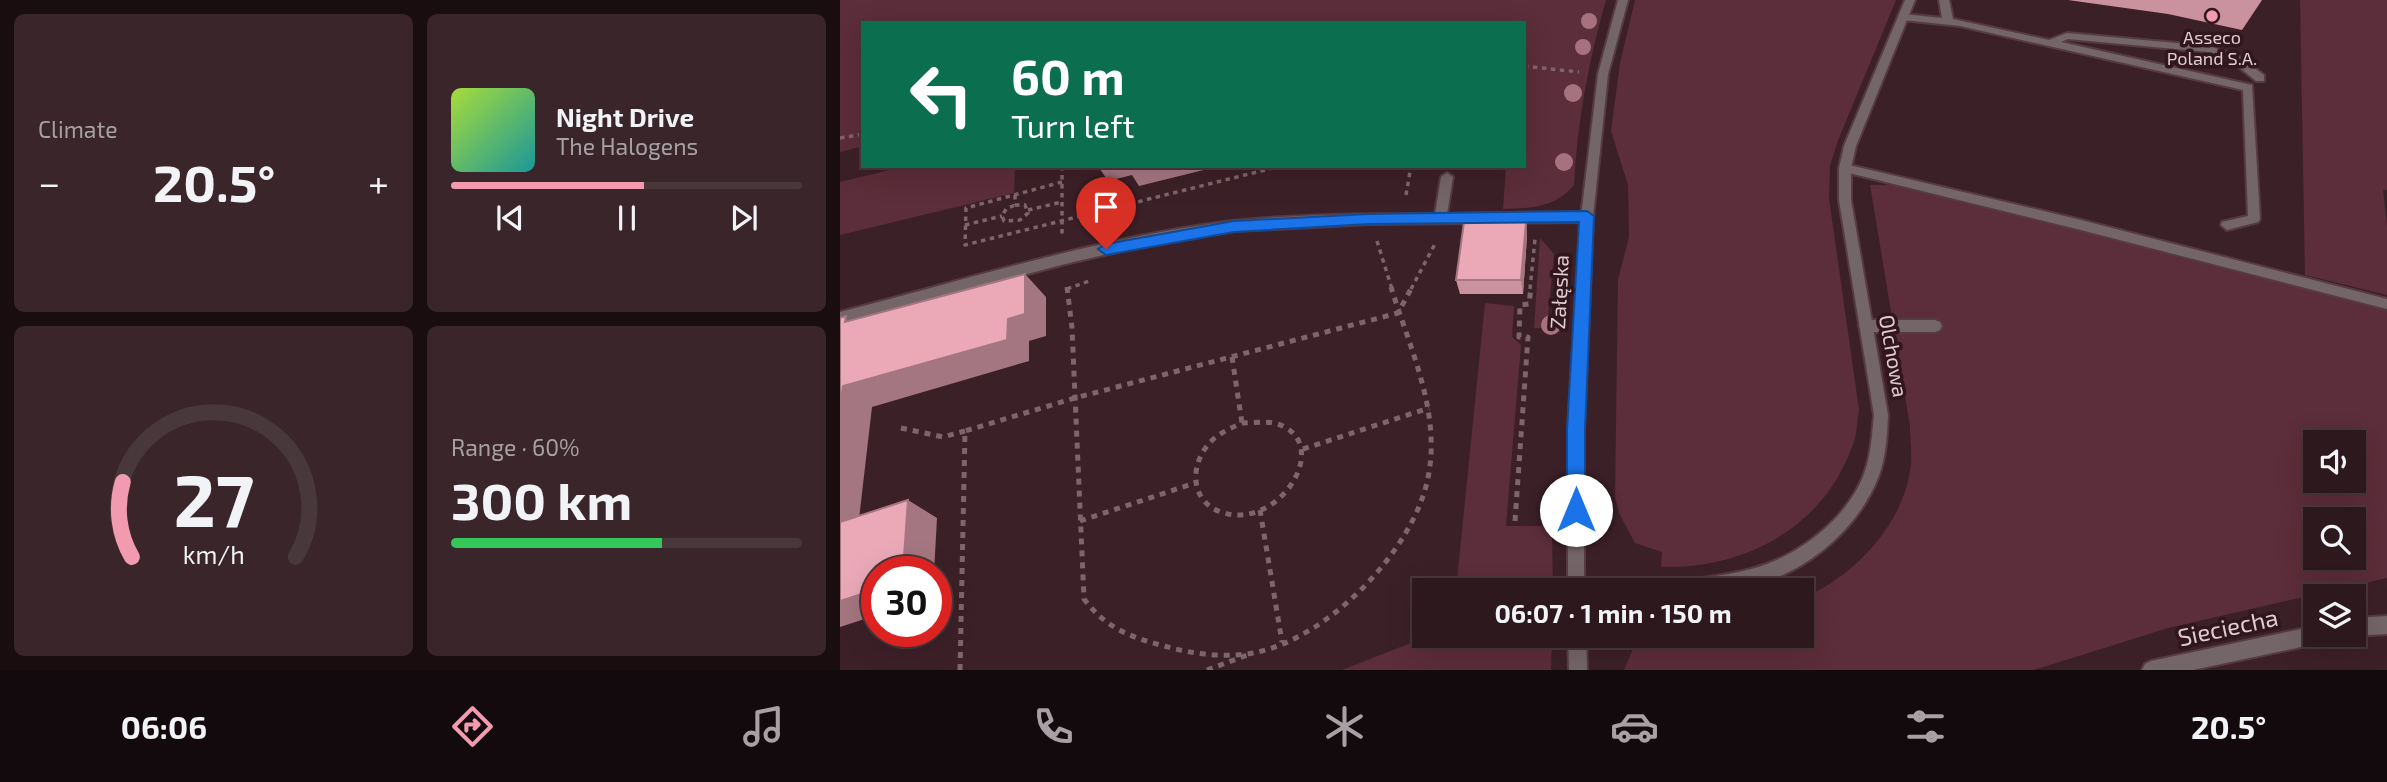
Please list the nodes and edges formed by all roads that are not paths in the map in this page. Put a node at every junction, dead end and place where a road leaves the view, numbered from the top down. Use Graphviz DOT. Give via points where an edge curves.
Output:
graph roads {
  1 [pos="1623,0"];
  2 [pos="1910,0"];
  3 [pos="1944,0"];
  4 [pos="1903,17"];
  5 [pos="1948,21"];
  6 [pos="2050,43"];
  7 [pos="2260,78"];
  8 [pos="1845,168"];
  9 [pos="1447,177"];
  10 [pos="1587,216"];
  11 [pos="1441,225"];
  12 [pos="2227,225"];
  13 [pos="2387,304"];
  14 [pos="840,318"];
  15 [pos="1866,326"];
  16 [pos="1935,326"];
  17 [pos="1576,578"];
  18 [pos="1752,578"];
  19 [pos="2387,614"];
  20 [pos="2366,623"];
  21 [pos="2387,625"];
  22 [pos="2366,626"];
  23 [pos="2303,638"];
  24 [pos="1577,648"];
  25 [pos="1578,670"];
  26 [pos="2151,670"];
  1 -- 10 [label="street, Załęska" via="1602,74"];
  2 -- 4 [label="street, Olchowa"];
  3 -- 5 [label="street"];
  4 -- 5 [label="street"];
  4 -- 8 [label="street, Olchowa"];
  5 -- 6 [label="street"];
  6 -- 7 [label="street" via="2067,36 2208,49 2234,58"];
  6 -- 12 [label="street" via="2248,89 2254,219"];
  8 -- 13 [label="street"];
  8 -- 15 [label="street, Olchowa" via="1845,200"];
  9 -- 11 [label="street"];
  10 -- 11 [label="street"];
  10 -- 17 [label="street, Załęska" via="1576,430"];
  11 -- 14 [label="street" via="1369,219 1234,226 1065,259"];
  15 -- 16 [label="street"];
  15 -- 18 [label="street, Olchowa" via="1881,415 1870,479 1854,508 1825,538 1785,564"];
  19 -- 20 [label="street"];
  21 -- 22 [label="street"];
  23 -- 26 [label="street, Sieciecha"];
  24 -- 25 [label="street"];
}
